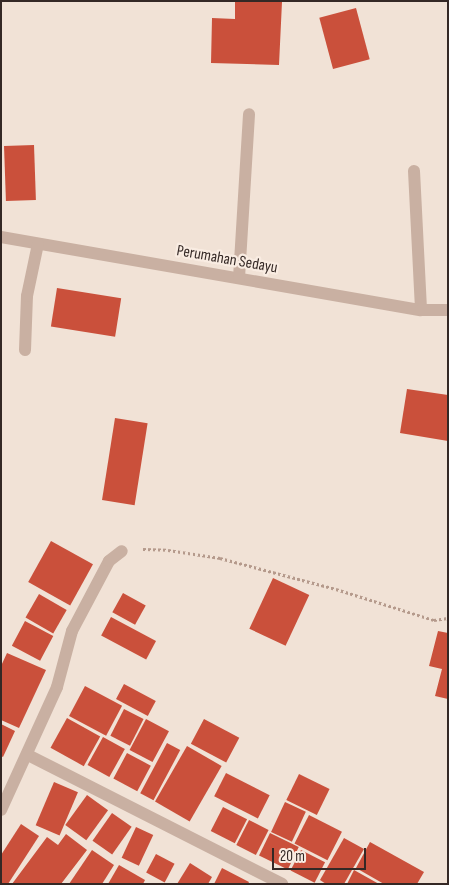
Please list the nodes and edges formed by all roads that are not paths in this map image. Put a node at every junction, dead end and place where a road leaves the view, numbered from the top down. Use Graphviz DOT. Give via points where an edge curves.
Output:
graph roads {
  1 [pos="249,114"];
  2 [pos="414,171"];
  3 [pos="1,237"];
  4 [pos="38,244"];
  5 [pos="239,278"];
  6 [pos="422,310"];
  7 [pos="448,310"];
  8 [pos="25,350"];
  9 [pos="122,551"];
  10 [pos="28,755"];
  11 [pos="1,810"];
  12 [pos="282,884"];
  1 -- 5 [label="street"];
  2 -- 6 [label="street"];
  3 -- 4 [label="street, Perumahan Sedayu"];
  4 -- 5 [label="street, Perumahan Sedayu"];
  4 -- 8 [label="street" via="27,296"];
  5 -- 6 [label="street, Perumahan Sedayu"];
  6 -- 7 [label="street, Perumahan Sedayu"];
  9 -- 10 [label="street" via="109,561 72,631 57,687"];
  10 -- 11 [label="street"];
  10 -- 12 [label="street"];
}
